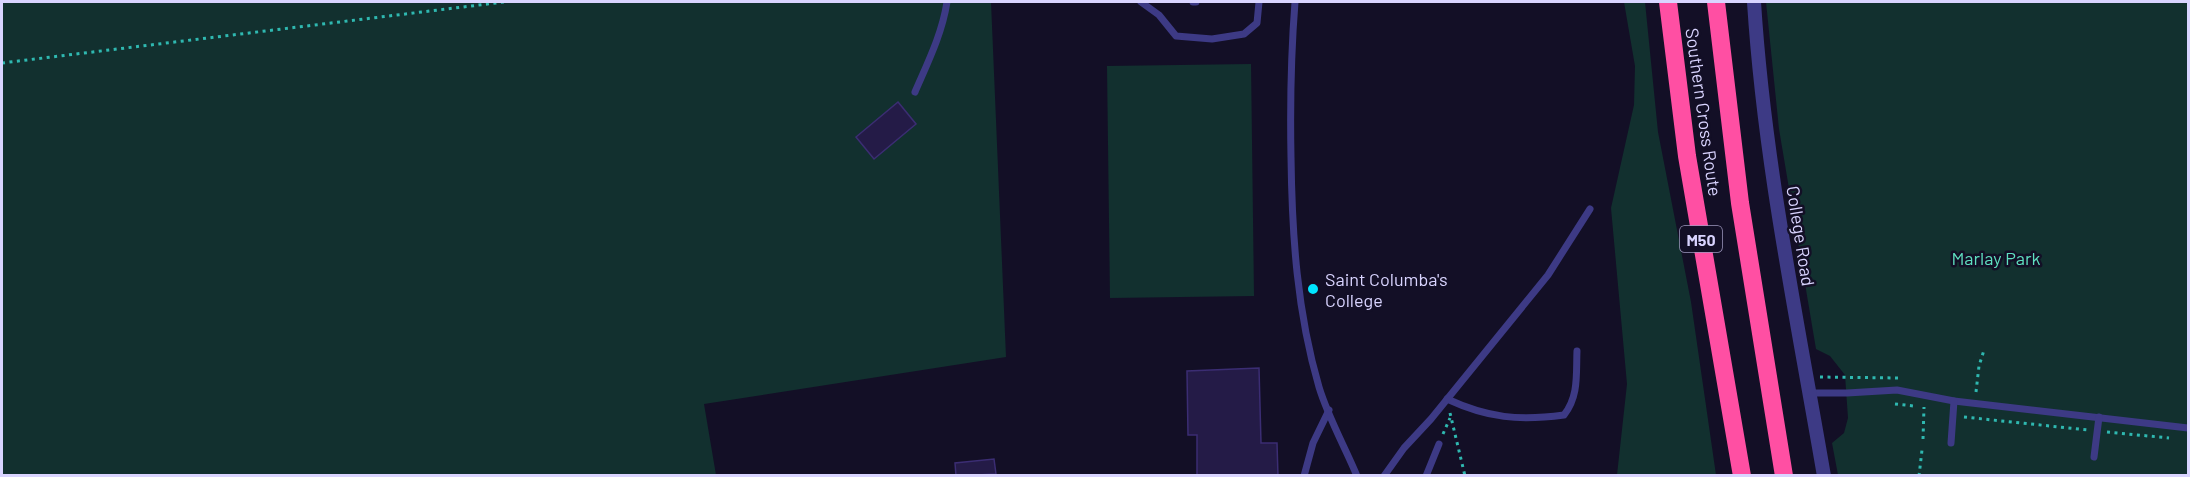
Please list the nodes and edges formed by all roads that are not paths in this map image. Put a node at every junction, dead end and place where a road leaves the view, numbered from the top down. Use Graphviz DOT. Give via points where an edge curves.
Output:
graph roads {
  1 [pos="947,2"];
  2 [pos="1141,2"];
  3 [pos="1259,2"];
  4 [pos="1296,2"];
  5 [pos="1668,2"];
  6 [pos="1716,2"];
  7 [pos="1754,2"];
  8 [pos="915,92"];
  9 [pos="1590,209"];
  10 [pos="1577,351"];
  11 [pos="1810,393"];
  12 [pos="1447,399"];
  13 [pos="1954,401"];
  14 [pos="1329,410"];
  15 [pos="2099,417"];
  16 [pos="2188,428"];
  17 [pos="1951,443"];
  18 [pos="1439,444"];
  19 [pos="2094,458"];
  20 [pos="1304,476"];
  21 [pos="1357,476"];
  22 [pos="1384,476"];
  23 [pos="1426,476"];
  24 [pos="1742,476"];
  25 [pos="1784,476"];
  26 [pos="1824,476"];
  1 -- 8 [label="lane" via="945,20"];
  2 -- 3 [label="lane" via="1159,15 1176,36 1212,39 1244,34 1257,24"];
  4 -- 14 [label="lane" via="1291,51 1292,227 1299,292 1320,389"];
  5 -- 24 [label="highway, Southern Cross Route / M50" via="1687,156"];
  6 -- 25 [label="highway, Southern Cross Route / M50" via="1740,202"];
  7 -- 11 [label="street, College Road" via="1763,103"];
  9 -- 12 [label="lane" via="1548,275"];
  10 -- 12 [label="lane" via="1576,387 1572,405 1564,415 1490,416"];
  11 -- 13 [label="lane" via="1897,390"];
  11 -- 26 [label="street, College Road"];
  12 -- 22 [label="lane"];
  13 -- 15 [label="lane"];
  13 -- 17 [label="lane"];
  14 -- 20 [label="lane" via="1313,443"];
  14 -- 21 [label="lane"];
  15 -- 16 [label="lane"];
  15 -- 19 [label="lane"];
  18 -- 23 [label="lane"];
}
